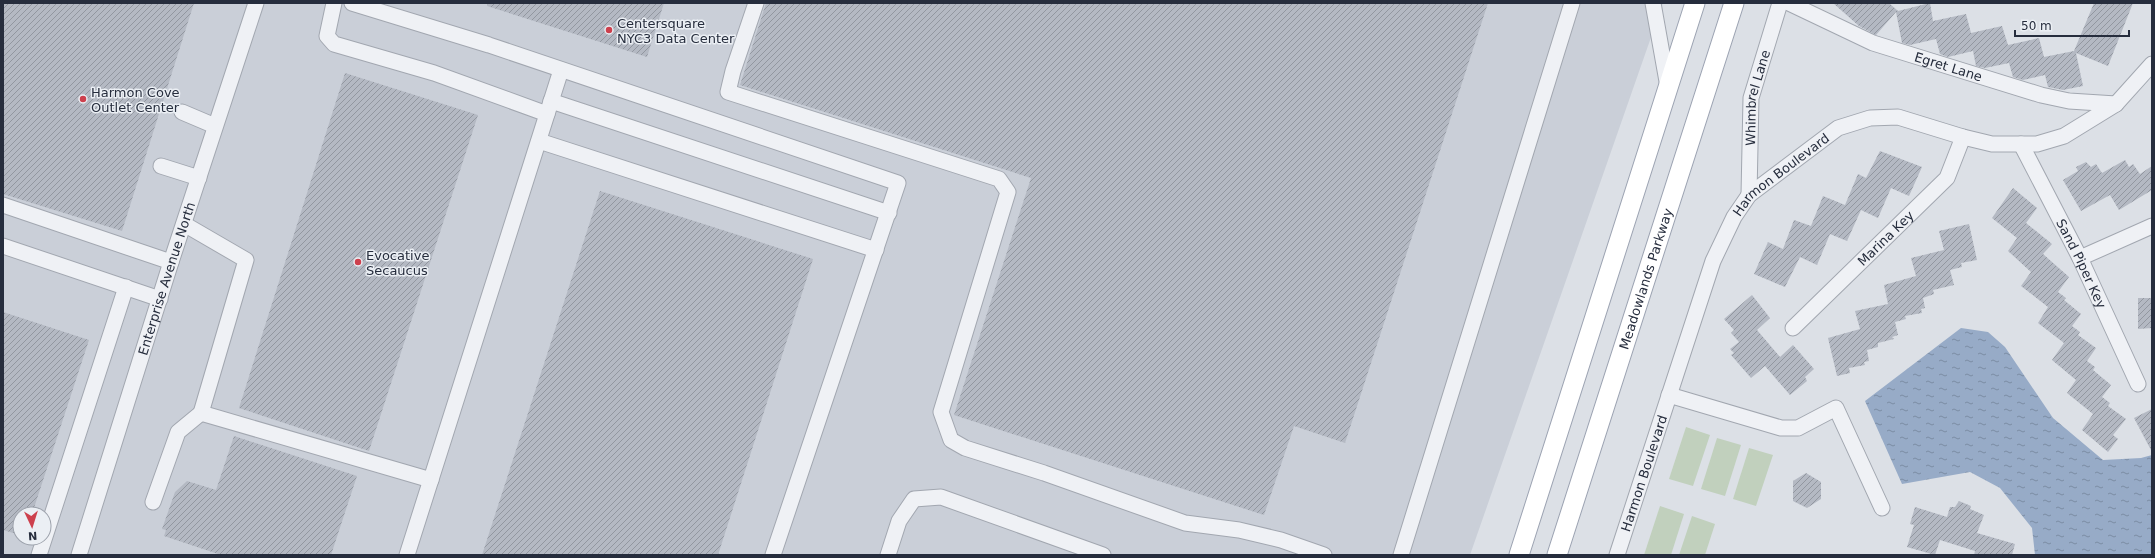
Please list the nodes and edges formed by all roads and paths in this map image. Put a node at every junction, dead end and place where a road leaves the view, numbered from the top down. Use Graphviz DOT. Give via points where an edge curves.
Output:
graph roads {
  1 [pos="256,3"];
  2 [pos="334,3"];
  3 [pos="352,3"];
  4 [pos="756,3"];
  5 [pos="1572,3"];
  6 [pos="1653,3"];
  7 [pos="1695,3"];
  8 [pos="1734,3"];
  9 [pos="1780,3"];
  10 [pos="1789,3"];
  11 [pos="2152,64"];
  12 [pos="561,70"];
  13 [pos="1668,86"];
  14 [pos="2116,104"];
  15 [pos="549,108"];
  16 [pos="182,112"];
  17 [pos="215,126"];
  18 [pos="1963,137"];
  19 [pos="539,141"];
  20 [pos="2021,144"];
  21 [pos="160,166"];
  22 [pos="199,178"];
  23 [pos="1749,195"];
  24 [pos="3,205"];
  25 [pos="889,213"];
  26 [pos="184,224"];
  27 [pos="2152,226"];
  28 [pos="3,246"];
  29 [pos="876,250"];
  30 [pos="2080,258"];
  31 [pos="171,262"];
  32 [pos="126,287"];
  33 [pos="160,299"];
  34 [pos="1793,328"];
  35 [pos="2138,384"];
  36 [pos="1669,395"];
  37 [pos="201,413"];
  38 [pos="431,480"];
  39 [pos="153,502"];
  40 [pos="1882,508"];
  41 [pos="39,555"];
  42 [pos="79,555"];
  43 [pos="407,555"];
  44 [pos="773,555"];
  45 [pos="888,555"];
  46 [pos="1103,555"];
  47 [pos="1324,555"];
  48 [pos="1401,555"];
  49 [pos="1520,555"];
  50 [pos="1557,555"];
  51 [pos="1617,555"];
  1 -- 17 [label="street, Enterprise Avenue North"];
  2 -- 15 [label="street" via="327,36 334,44"];
  3 -- 12 [label="street" via="489,44"];
  4 -- 47 [label="street" via="728,92 999,178 1008,192 941,412 951,440 965,448 1185,523 1239,530 1274,538"];
  5 -- 48 [label="street"];
  6 -- 13 [label="street"];
  7 -- 13 [label="main road"];
  8 -- 50 [label="main road, Meadowlands Parkway"];
  9 -- 23 [label="street, Whimbrel Lane" via="1751,98"];
  10 -- 14 [label="street, Egret Lane" via="1873,43 2033,92 2069,101"];
  11 -- 14 [label="street, Harmon Boulevard"];
  12 -- 15 [label="street"];
  12 -- 25 [label="street" via="898,183"];
  13 -- 49 [label="main road"];
  14 -- 20 [label="street, Harmon Boulevard" via="2064,136 2037,144"];
  15 -- 19 [label="street"];
  15 -- 25 [label="street"];
  16 -- 17 [label="street"];
  17 -- 22 [label="street, Enterprise Avenue North"];
  18 -- 20 [label="street, Harmon Boulevard" via="1992,144"];
  18 -- 23 [label="street, Harmon Boulevard" via="1898,117 1870,118 1838,128"];
  18 -- 34 [label="street, Marina Key" via="1947,178"];
  19 -- 29 [label="street"];
  19 -- 38 [label="street"];
  20 -- 30 [label="street, Sand Piper Key"];
  21 -- 22 [label="street"];
  22 -- 26 [label="street, Enterprise Avenue North"];
  23 -- 36 [label="street, Harmon Boulevard" via="1734,218 1713,261"];
  24 -- 31 [label="street"];
  25 -- 29 [label="street"];
  26 -- 31 [label="street, Enterprise Avenue North"];
  26 -- 37 [label="street" via="246,260"];
  27 -- 30 [label="street"];
  28 -- 32 [label="street"];
  29 -- 44 [label="street"];
  30 -- 35 [label="street, Sand Piper Key"];
  31 -- 33 [label="street, Enterprise Avenue North"];
  32 -- 33 [label="street"];
  32 -- 41 [label="street"];
  33 -- 42 [label="street, Enterprise Avenue North"];
  36 -- 40 [label="street" via="1781,428 1798,428 1836,408"];
  36 -- 51 [label="street, Harmon Boulevard"];
  37 -- 38 [label="street"];
  37 -- 39 [label="street" via="178,432"];
  38 -- 43 [label="street"];
  45 -- 46 [label="street" via="899,521 914,499 941,498"];
}
